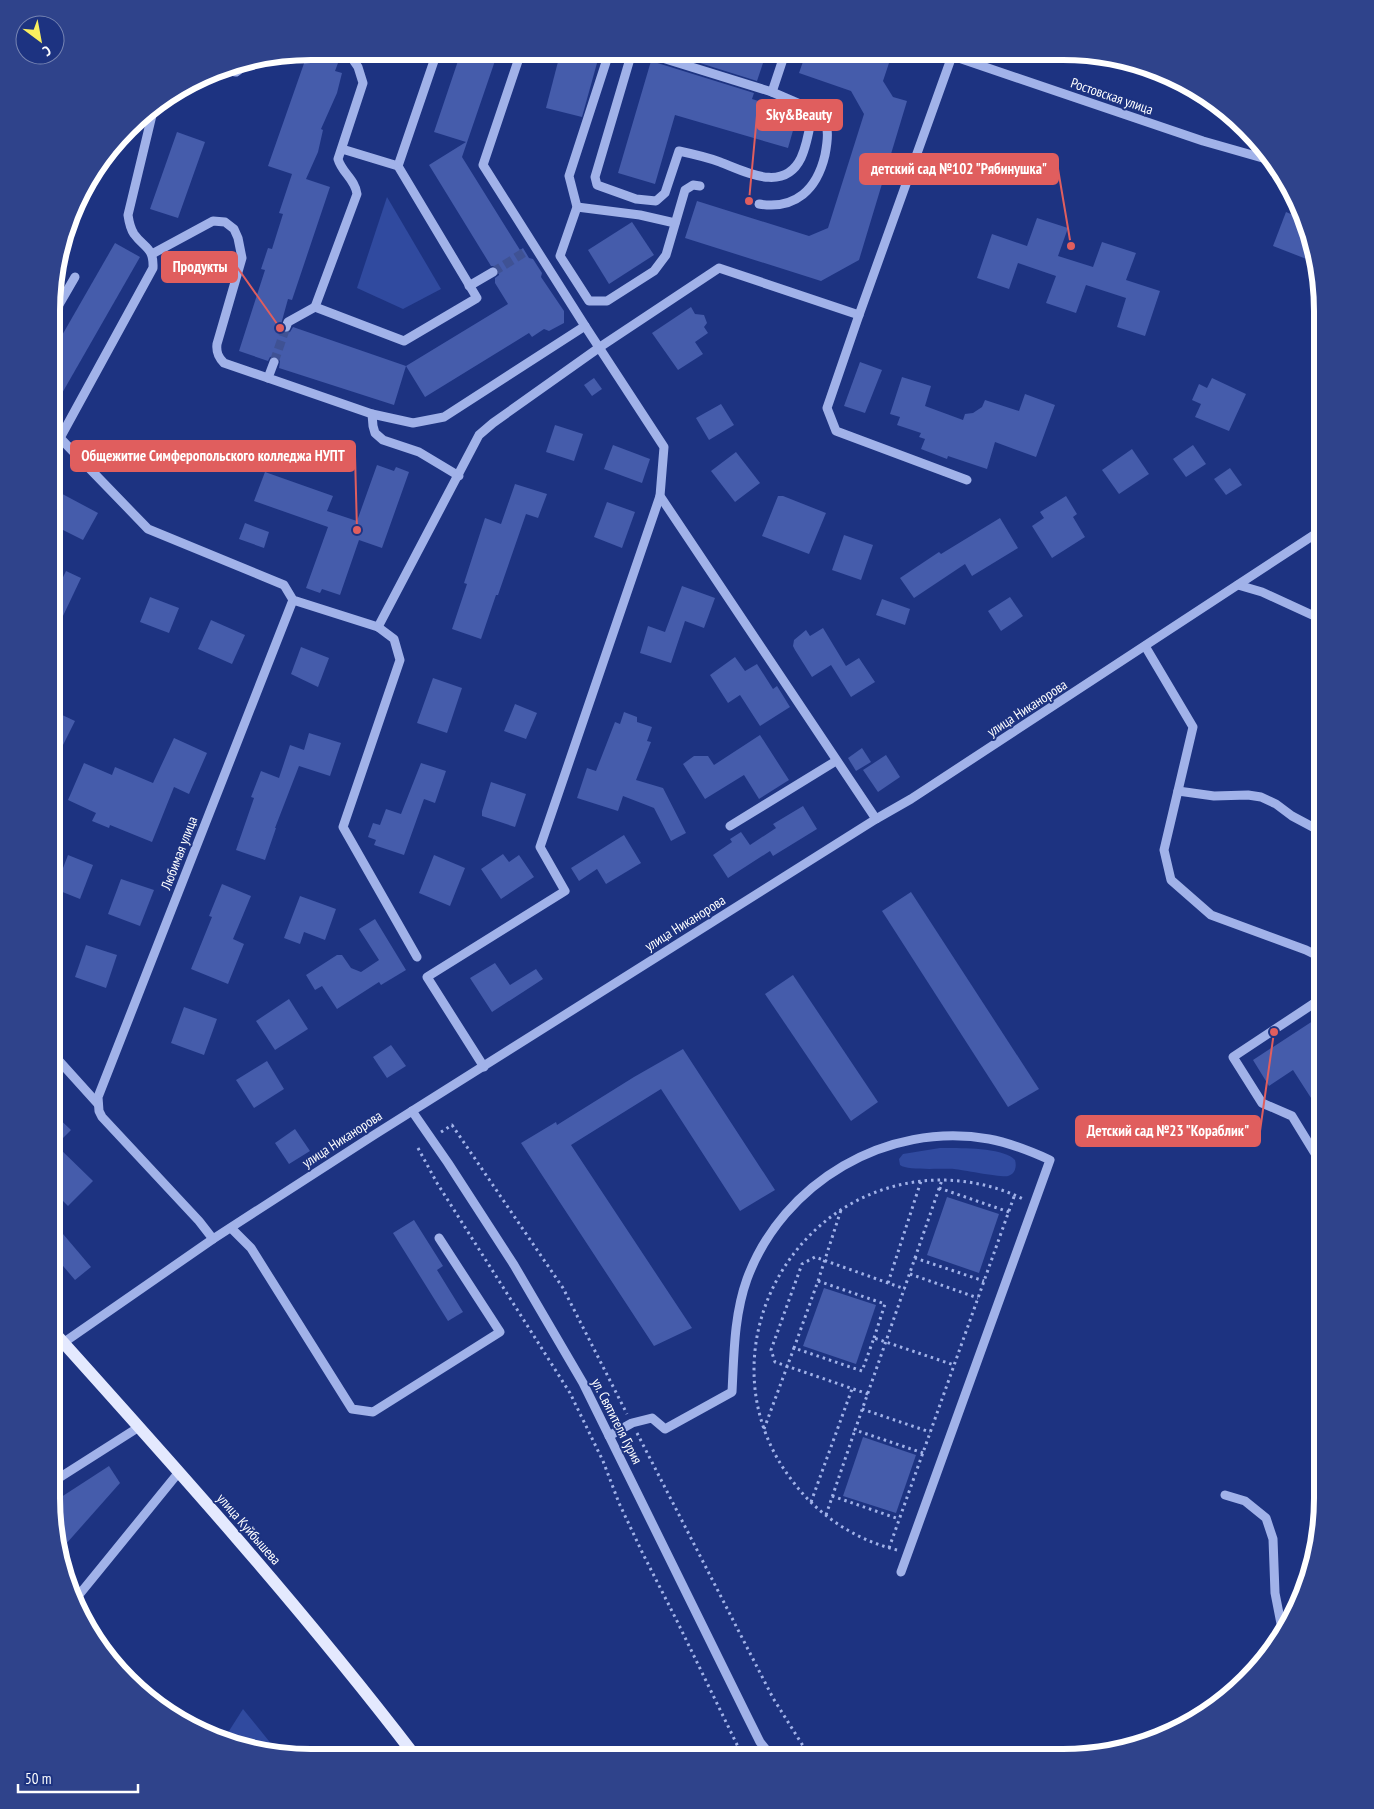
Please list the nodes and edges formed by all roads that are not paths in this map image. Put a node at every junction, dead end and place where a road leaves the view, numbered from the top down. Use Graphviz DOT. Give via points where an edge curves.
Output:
graph roads {
  1 [pos="353,60"];
  2 [pos="434,60"];
  3 [pos="518,60"];
  4 [pos="607,60"];
  5 [pos="630,60"];
  6 [pos="669,60"];
  7 [pos="783,60"];
  8 [pos="947,60"];
  9 [pos="967,60"];
  10 [pos="772,92"];
  11 [pos="814,109"];
  12 [pos="152,117"];
  13 [pos="342,149"];
  14 [pos="1263,159"];
  15 [pos="398,166"];
  16 [pos="700,186"];
  17 [pos="760,204"];
  18 [pos="576,207"];
  19 [pos="675,223"];
  20 [pos="535,247"];
  21 [pos="525,252"];
  22 [pos="152,254"];
  23 [pos="493,272"];
  24 [pos="75,277"];
  25 [pos="470,286"];
  26 [pos="60,303"];
  27 [pos="316,307"];
  28 [pos="859,315"];
  29 [pos="585,326"];
  30 [pos="286,327"];
  31 [pos="600,347"];
  32 [pos="274,362"];
  33 [pos="268,378"];
  34 [pos="372,414"];
  35 [pos="60,429"];
  36 [pos="60,440"];
  37 [pos="459,476"];
  38 [pos="967,480"];
  39 [pos="660,496"];
  40 [pos="1314,535"];
  41 [pos="1238,585"];
  42 [pos="293,600"];
  43 [pos="1314,616"];
  44 [pos="378,627"];
  45 [pos="1146,646"];
  46 [pos="836,761"];
  47 [pos="1178,791"];
  48 [pos="876,819"];
  49 [pos="730,826"];
  50 [pos="1314,828"];
  51 [pos="1314,954"];
  52 [pos="418,957"];
  53 [pos="1314,1003"];
  54 [pos="60,1062"];
  55 [pos="484,1067"];
  56 [pos="98,1104"];
  57 [pos="412,1111"];
  58 [pos="1314,1151"];
  59 [pos="231,1228"];
  60 [pos="439,1238"];
  61 [pos="213,1239"];
  62 [pos="60,1339"];
  63 [pos="63,1343"];
  64 [pos="139,1427"];
  65 [pos="609,1436"];
  66 [pos="179,1472"];
  67 [pos="60,1477"];
  68 [pos="1225,1495"];
  69 [pos="902,1572"];
  70 [pos="79,1595"];
  71 [pos="1281,1623"];
  72 [pos="410,1749"];
  73 [pos="766,1749"];
  1 -- 13 [label="street" via="363,83"];
  2 -- 15 [label="street"];
  3 -- 20 [label="street" via="483,164"];
  4 -- 18 [label="street" via="569,176"];
  5 -- 11 [label="street" via="594,177 597,185 636,199 656,201 665,193 679,151 718,161 756,176 776,178 789,173 801,158"];
  6 -- 10 [label="street"];
  7 -- 10 [label="street"];
  8 -- 28 [label="street"];
  9 -- 14 [label="street, Ростовская улица"];
  10 -- 11 [label="street"];
  11 -- 17 [label="street" via="822,114 828,127 817,180 793,201 771,206"];
  12 -- 22 [label="street" via="128,214 135,235"];
  13 -- 15 [label="street"];
  13 -- 27 [label="street" via="338,160 340,167 356,186 357,194"];
  15 -- 25 [label="street"];
  16 -- 19 [label="street" via="693,185 684,190"];
  18 -- 19 [label="street"];
  18 -- 19 [label="street" via="560,256 589,301 607,301 654,271 666,255"];
  20 -- 21 [label="street"];
  20 -- 29 [label="street"];
  22 -- 33 [label="street" via="213,221 225,222 234,229 242,258 216,352 224,362"];
  22 -- 35 [label="street" via="154,268 151,274"];
  23 -- 25 [label="street"];
  24 -- 26 [label="street"];
  25 -- 27 [label="street" via="477,298 404,340"];
  27 -- 30 [label="street" via="288,322"];
  28 -- 31 [label="street" via="719,268"];
  28 -- 38 [label="street" via="827,408 836,431"];
  29 -- 31 [label="street"];
  29 -- 34 [label="street" via="444,417 413,423"];
  31 -- 37 [label="street" via="479,435"];
  31 -- 39 [label="street" via="664,446"];
  32 -- 33 [label="street"];
  33 -- 34 [label="street"];
  34 -- 37 [label="street" via="375,433 382,440 419,452"];
  36 -- 42 [label="street" via="148,529 284,586"];
  37 -- 44 [label="street"];
  39 -- 46 [label="street"];
  39 -- 55 [label="street" via="540,847 565,891 427,977"];
  40 -- 41 [label="street, улица Никанорова"];
  41 -- 43 [label="street" via="1262,592"];
  41 -- 45 [label="street, улица Никанорова"];
  42 -- 44 [label="street"];
  42 -- 56 [label="street, Любимая улица"];
  44 -- 52 [label="street" via="394,639 400,660 343,827"];
  45 -- 47 [label="street" via="1193,727"];
  45 -- 48 [label="street, улица Никанорова"];
  46 -- 48 [label="street"];
  46 -- 49 [label="street"];
  47 -- 50 [label="street" via="1260,797"];
  47 -- 51 [label="street" via="1164,850 1171,880 1211,915"];
  48 -- 55 [label="street, улица Никанорова"];
  53 -- 58 [label="street" via="1232,1057 1262,1103 1292,1116"];
  54 -- 56 [label="street"];
  55 -- 57 [label="street, улица Никанорова"];
  56 -- 61 [label="street" via="102,1117"];
  57 -- 59 [label="street, улица Никанорова"];
  57 -- 65 [label="street, ул. Святителя Гурия" via="514,1266 583,1383"];
  59 -- 60 [label="street" via="251,1248 352,1409 373,1412 500,1332"];
  59 -- 61 [label="street, улица Никанорова"];
  61 -- 63 [label="street, улица Никанорова"];
  62 -- 63 [label="main road, улица Куйбышева"];
  63 -- 64 [label="main road, улица Куйбышева"];
  64 -- 66 [label="main road, улица Куйбышева"];
  64 -- 67 [label="street"];
  65 -- 69 [label="street" via="632,1423 652,1418 665,1429 732,1392 736,1322 756,1259 792,1205 844,1165 883,1147 925,1138 961,1136 1017,1146 1050,1160"];
  65 -- 73 [label="street, ул. Святителя Гурия"];
  66 -- 70 [label="street"];
  66 -- 72 [label="main road, улица Куйбышева" via="285,1593"];
  68 -- 71 [label="street" via="1245,1501 1266,1518 1274,1539 1275,1593"];
}
